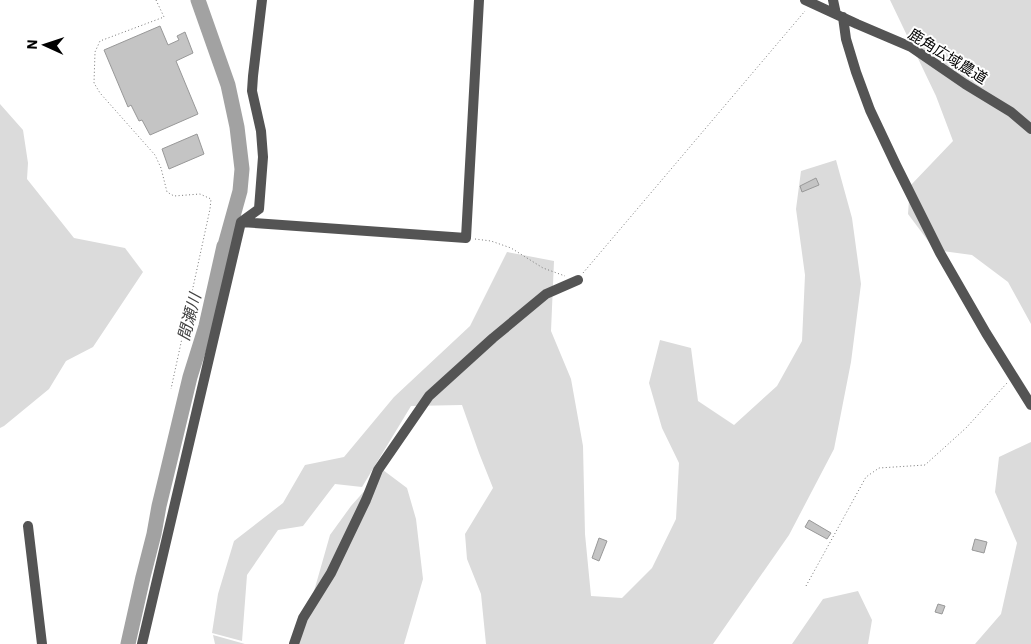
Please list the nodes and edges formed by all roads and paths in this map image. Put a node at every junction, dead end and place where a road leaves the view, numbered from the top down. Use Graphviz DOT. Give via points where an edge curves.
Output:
graph roads {
  1 [pos="156,0"];
  2 [pos="262,0"];
  3 [pos="479,0"];
  4 [pos="833,0"];
  5 [pos="809,1"];
  6 [pos="839,16"];
  7 [pos="1031,129"];
  8 [pos="241,222"];
  9 [pos="466,238"];
  10 [pos="578,280"];
  11 [pos="1013,376"];
  12 [pos="171,388"];
  13 [pos="1031,405"];
  14 [pos="28,526"];
  15 [pos="806,586"];
  16 [pos="42,644"];
  17 [pos="142,644"];
  18 [pos="294,644"];
  1 -- 12 [label="path" via="164,17 100,41 95,52 94,83 155,154 168,192 174,196 200,194 210,199"];
  2 -- 8 [label="street" via="252,91 263,157 259,209"];
  3 -- 9 [label="street"];
  4 -- 6 [label="street"];
  5 -- 6 [label="street, 鹿角広域農道"];
  5 -- 10 [label="path"];
  6 -- 7 [label="street, 鹿角広域農道" via="910,48 1011,112"];
  6 -- 11 [label="street" via="870,110 896,165 940,253"];
  8 -- 9 [label="street"];
  8 -- 17 [label="street"];
  9 -- 10 [label="path" via="511,248 543,268"];
  10 -- 18 [label="street" via="546,294 429,396 378,470 331,573 303,618"];
  11 -- 13 [label="street"];
  11 -- 15 [label="path" via="966,428 925,465 879,468 866,477"];
  14 -- 16 [label="street"];
}
